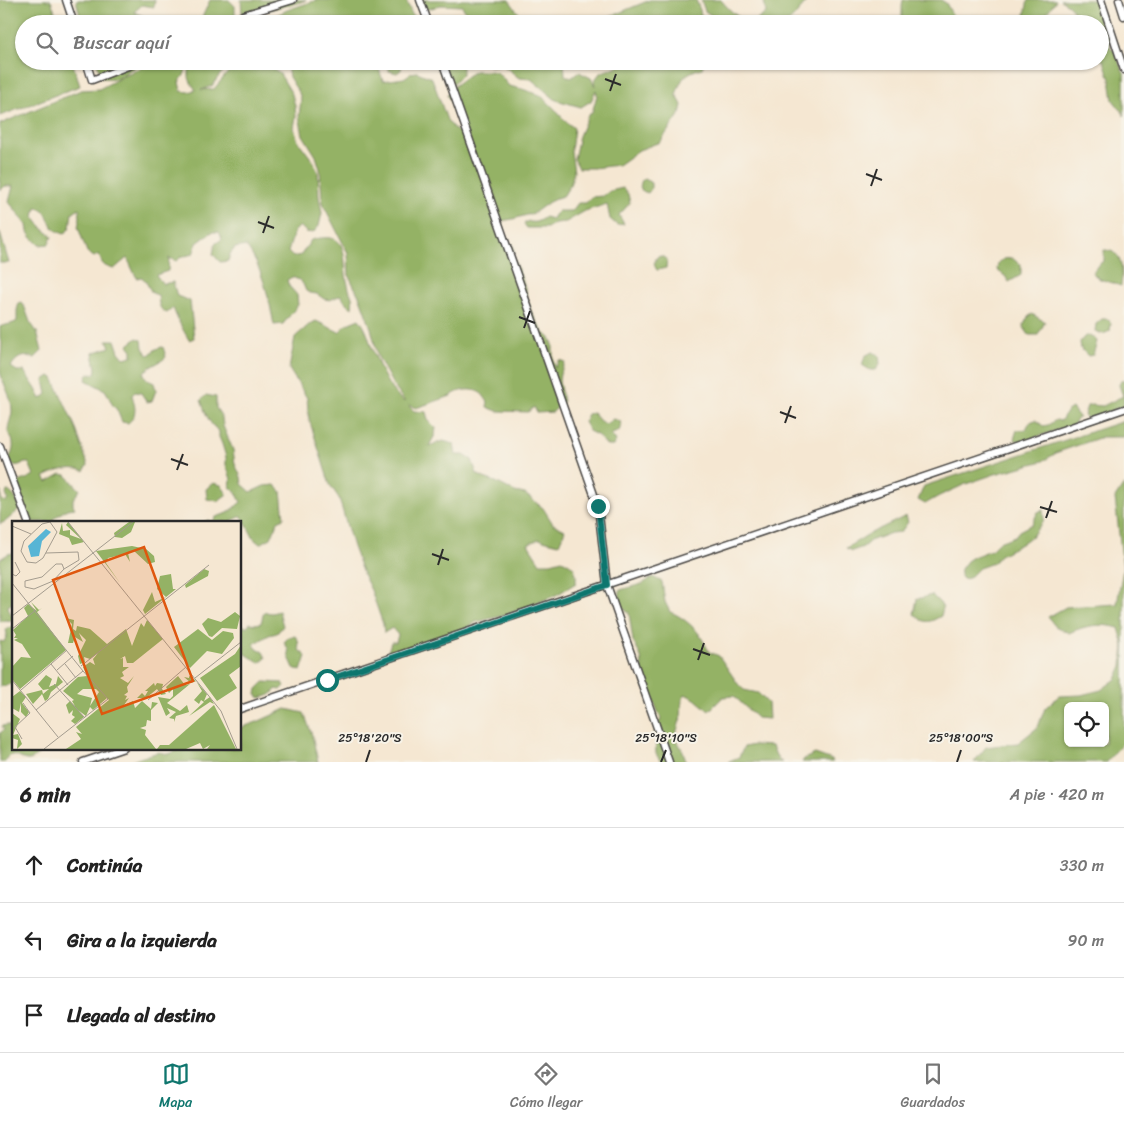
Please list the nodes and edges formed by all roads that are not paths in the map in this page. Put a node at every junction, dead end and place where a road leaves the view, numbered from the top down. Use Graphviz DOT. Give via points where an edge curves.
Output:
graph roads {
  1 [pos="66,0"];
  2 [pos="293,0"];
  3 [pos="420,0"];
  4 [pos="1101,0"];
  5 [pos="1118,0"];
  6 [pos="71,15"];
  7 [pos="243,15"];
  8 [pos="426,15"];
  9 [pos="1106,15"];
  10 [pos="1124,16"];
  11 [pos="1109,24"];
  12 [pos="89,70"];
  13 [pos="118,70"];
  14 [pos="445,70"];
  15 [pos="1124,70"];
  16 [pos="1124,409"];
  17 [pos="0,446"];
  18 [pos="28,521"];
  19 [pos="607,585"];
  20 [pos="241,709"];
  21 [pos="115,750"];
  22 [pos="83,762"];
  23 [pos="669,762"];
  1 -- 6 [label="street"];
  2 -- 7 [label="street"];
  3 -- 8 [label="street"];
  4 -- 9 [label="street"];
  5 -- 10 [label="street"];
  11 -- 15 [label="street"];
  12 -- 13 [label="street" via="92,80"];
  14 -- 19 [label="street" via="598,506"];
  16 -- 19 [label="street"];
  17 -- 18 [label="street"];
  19 -- 20 [label="street"];
  19 -- 23 [label="street"];
  21 -- 22 [label="street"];
}
